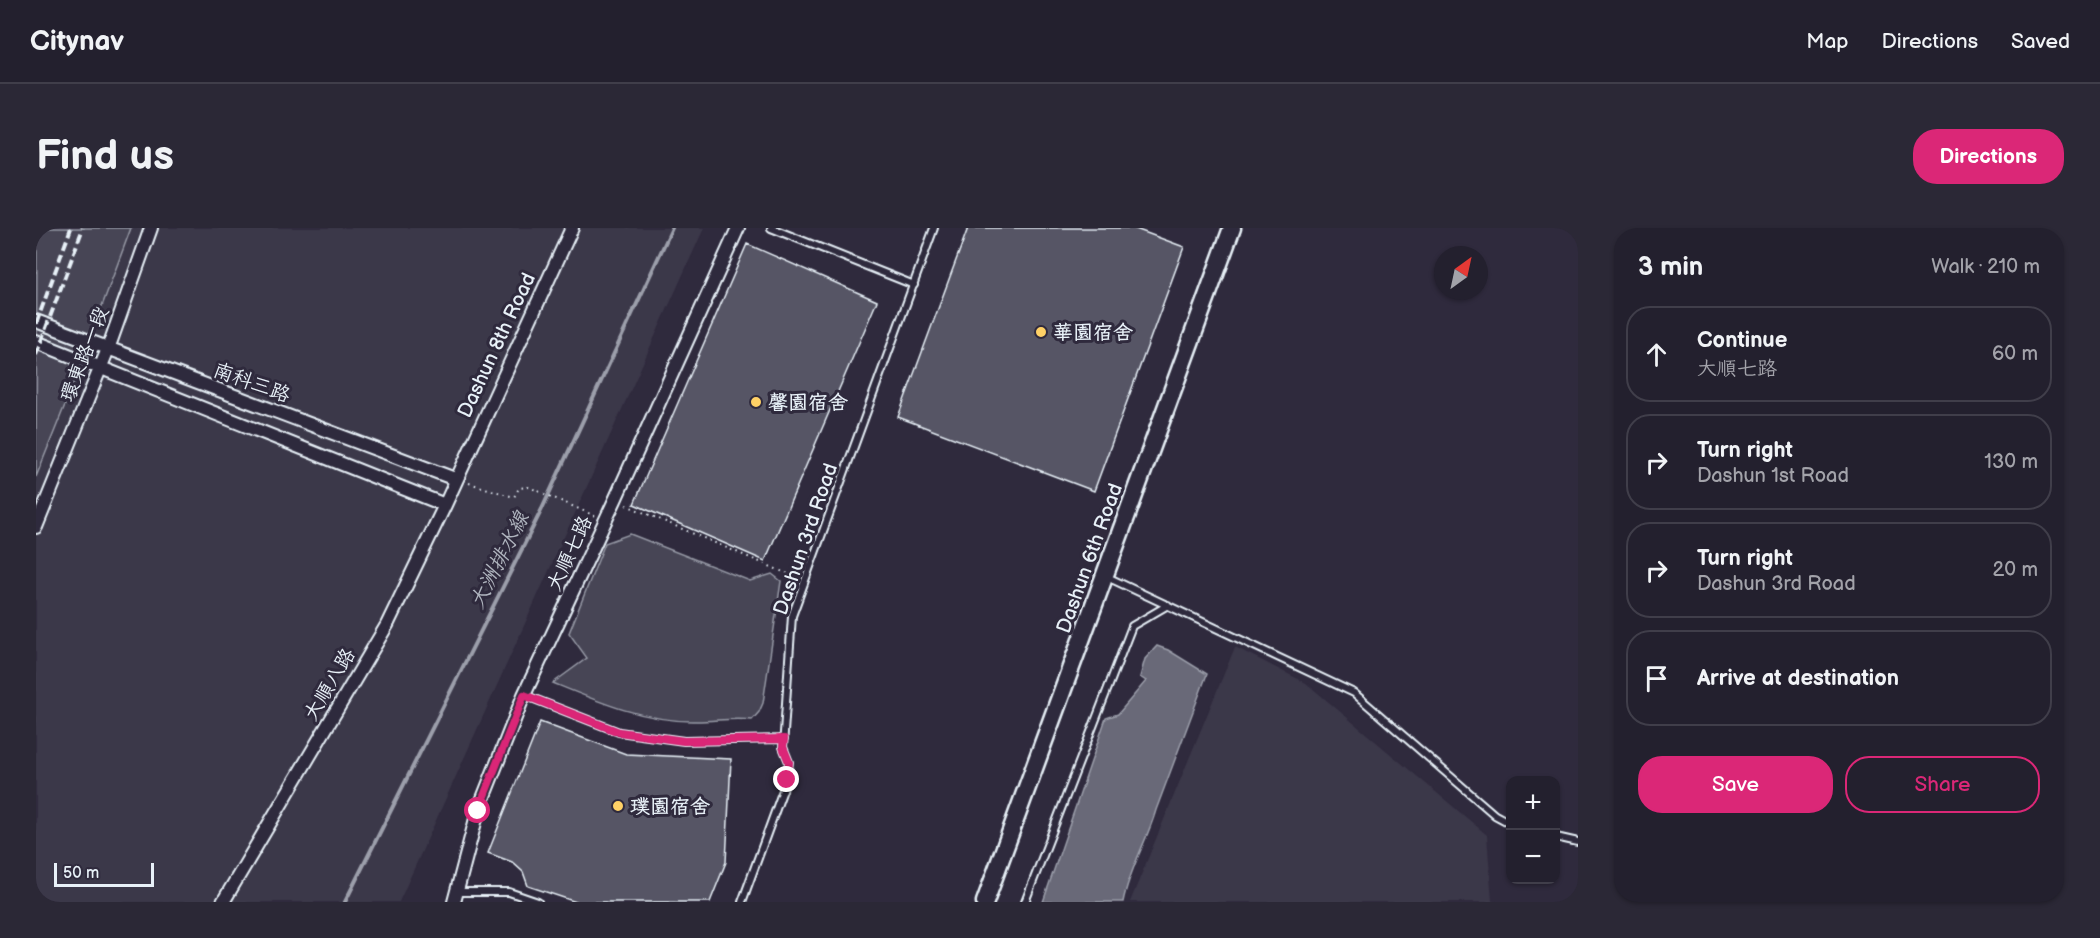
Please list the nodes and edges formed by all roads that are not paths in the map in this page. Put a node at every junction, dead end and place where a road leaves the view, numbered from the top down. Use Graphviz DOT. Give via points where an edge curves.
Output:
graph roads {
  1 [pos="151,228"];
  2 [pos="572,228"];
  3 [pos="738,228"];
  4 [pos="771,228"];
  5 [pos="934,228"];
  6 [pos="1232,228"];
  7 [pos="914,285"];
  8 [pos="36,321"];
  9 [pos="36,342"];
  10 [pos="108,349"];
  11 [pos="100,368"];
  12 [pos="455,479"];
  13 [pos="445,505"];
  14 [pos="36,526"];
  15 [pos="1105,576"];
  16 [pos="1168,605"];
  17 [pos="524,695"];
  18 [pos="784,739"];
  19 [pos="1506,821"];
  20 [pos="1560,838"];
  21 [pos="1578,842"];
  22 [pos="456,897"];
  23 [pos="223,902"];
  24 [pos="538,902"];
  25 [pos="742,902"];
  26 [pos="985,902"];
  27 [pos="1025,902"];
  1 -- 10 [label="street, 環東路一段"];
  2 -- 12 [label="street, Dashun 8th Road"];
  3 -- 17 [label="street, 大順七路"];
  4 -- 7 [label="lane"];
  5 -- 7 [label="lane, Dashun 3rd Road"];
  6 -- 15 [label="street, Dashun 6th Road"];
  7 -- 18 [label="lane, Dashun 3rd Road" via="792,616"];
  8 -- 10 [label="street, 南科三路"];
  9 -- 11 [label="street"];
  10 -- 11 [label="street, 環東路一段"];
  10 -- 12 [label="street, 南科三路"];
  11 -- 13 [label="street"];
  11 -- 14 [label="street, 環東路一段"];
  12 -- 13 [label="street, 大順八路"];
  13 -- 23 [label="street, 大順八路" via="387,625"];
  15 -- 16 [label="lane"];
  15 -- 26 [label="street, Dashun 6th Road"];
  16 -- 19 [label="lane" via="1354,693"];
  16 -- 27 [label="lane" via="1132,626"];
  17 -- 18 [label="lane" via="619,732 684,741"];
  17 -- 22 [label="street, 大順七路" via="478,811"];
  18 -- 25 [label="lane, Dashun 3rd Road" via="789,762 787,780"];
  20 -- 21 [label="lane"];
  22 -- 24 [label="lane" via="509,892"];
}
